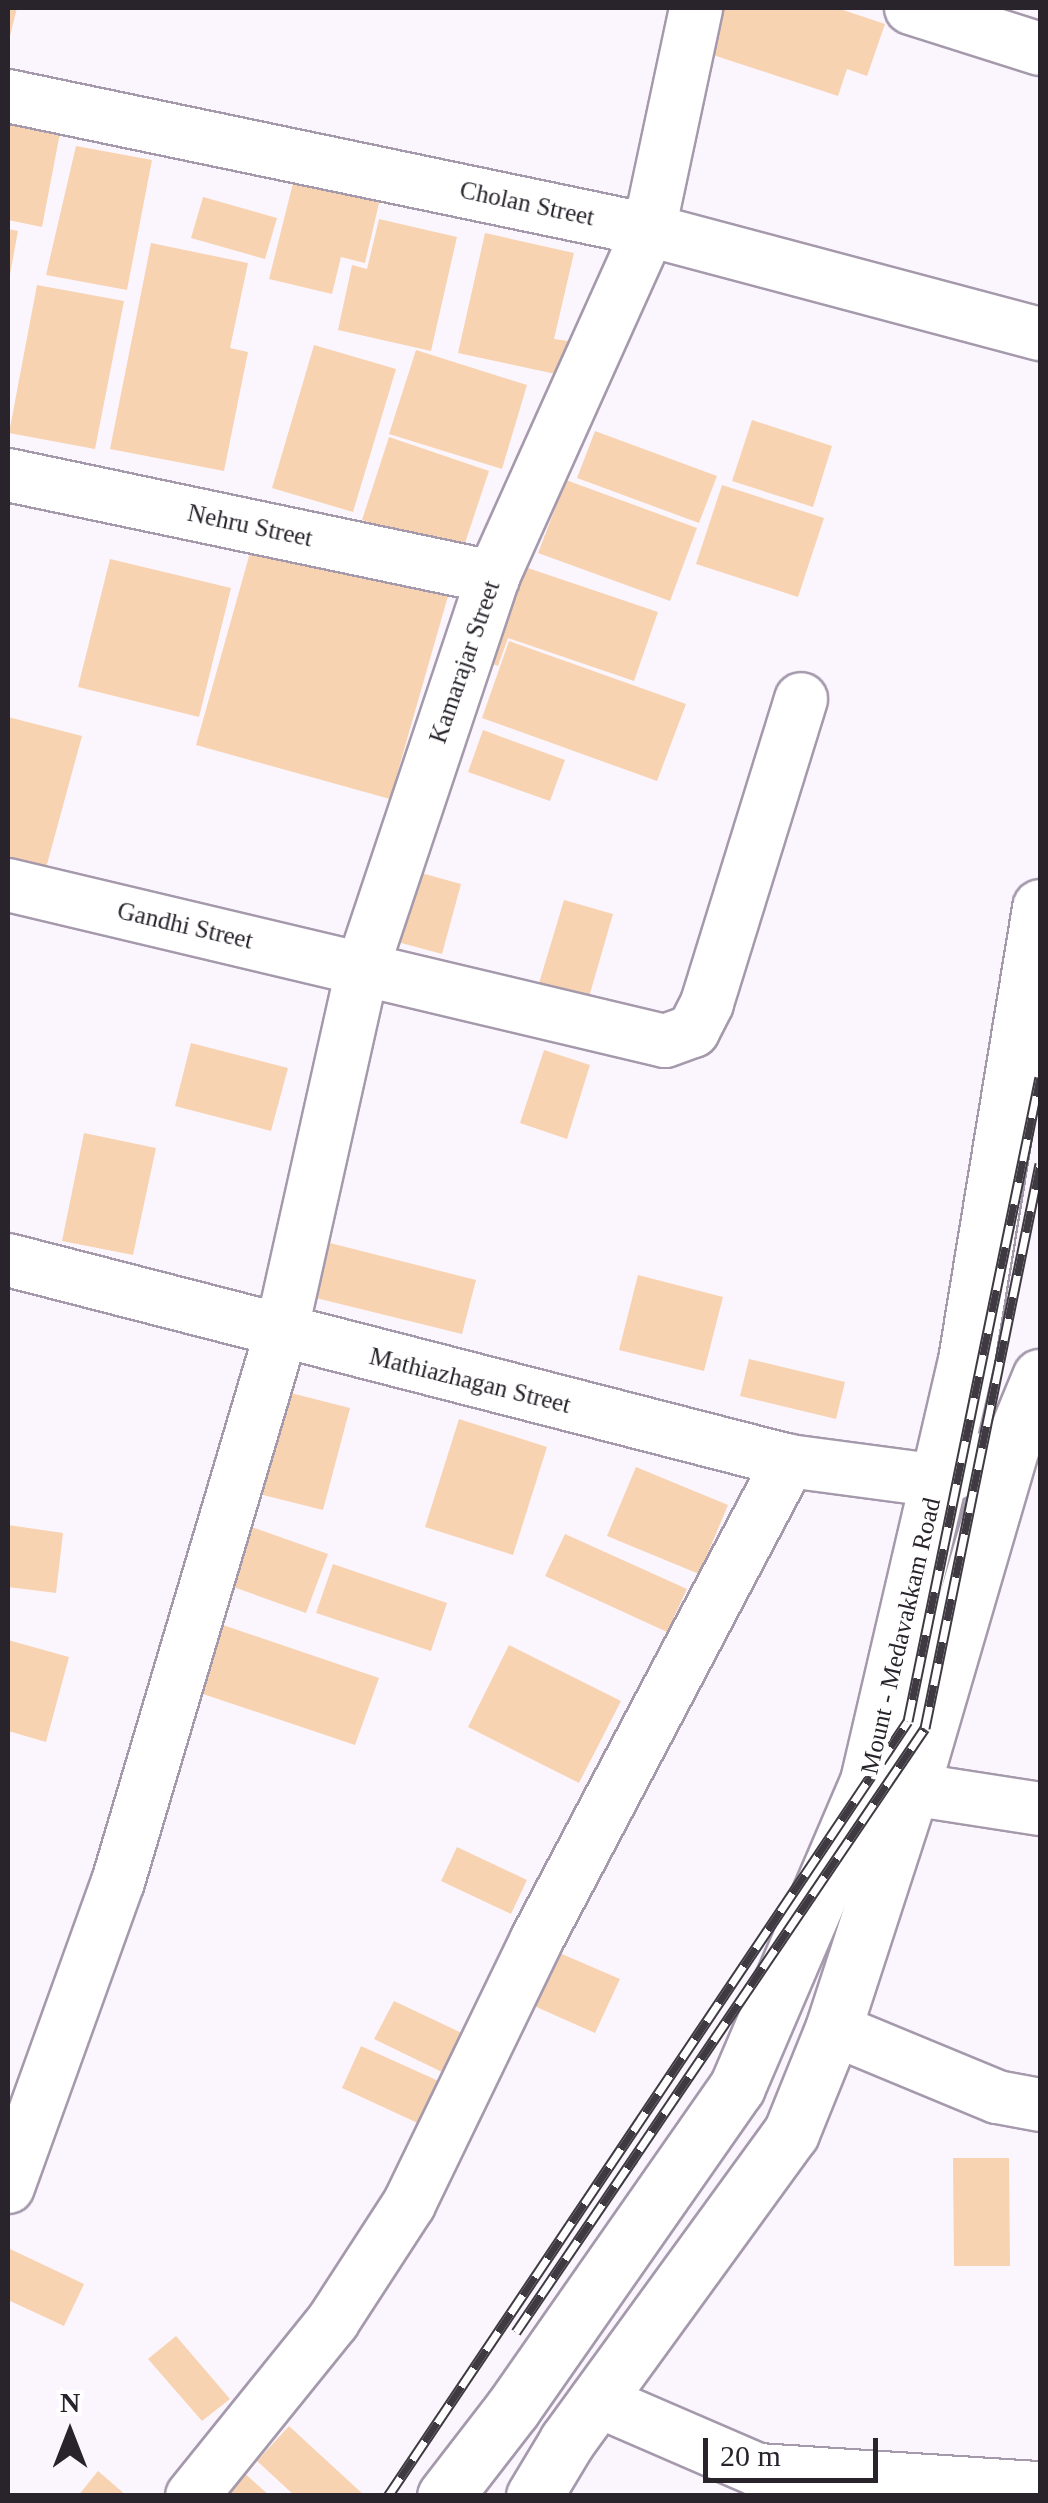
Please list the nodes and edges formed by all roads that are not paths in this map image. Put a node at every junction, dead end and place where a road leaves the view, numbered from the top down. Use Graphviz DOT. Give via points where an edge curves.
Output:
graph roads {
  1 [pos="696,8"];
  2 [pos="911,8"];
  3 [pos="1040,48"];
  4 [pos="8,96"];
  5 [pos="649,230"];
  6 [pos="1040,334"];
  7 [pos="8,474"];
  8 [pos="493,578"];
  9 [pos="801,699"];
  10 [pos="8,886"];
  11 [pos="1040,907"];
  12 [pos="363,966"];
  13 [pos="8,1260"];
  14 [pos="280,1333"];
  15 [pos="1040,1377"];
  16 [pos="1012,1447"];
  17 [pos="788,1461"];
  18 [pos="938,1480"];
  19 [pos="912,1789"];
  20 [pos="1040,1809"];
  21 [pos="833,2030"];
  22 [pos="1040,2105"];
  23 [pos="8,2187"];
  24 [pos="596,2400"];
  25 [pos="1040,2488"];
  26 [pos="192,2496"];
  27 [pos="446,2496"];
  28 [pos="534,2496"];
  1 -- 5 [label="street, Kamarajar Street"];
  2 -- 3 [label="street"];
  4 -- 5 [label="street, Cholan Street"];
  5 -- 6 [label="street, Cholan Street"];
  5 -- 8 [label="street, Kamarajar Street"];
  7 -- 8 [label="street, Nehru Street"];
  8 -- 12 [label="street, Kamarajar Street"];
  9 -- 12 [label="street, Gandhi Street" via="708,1003 693,1031 665,1040 619,1033"];
  10 -- 12 [label="street, Gandhi Street"];
  11 -- 18 [label="main road, Mount - Medavakkam Road" via="966,1360"];
  12 -- 14 [label="street, Kamarajar Street"];
  13 -- 14 [label="street, Mathiazhagan Street"];
  14 -- 17 [label="street, Mathiazhagan Street"];
  14 -- 23 [label="street, Kamarajar Street" via="118,1882"];
  15 -- 16 [label="main road, Mount - Medavakkam Road"];
  16 -- 18 [label="street"];
  16 -- 19 [label="main road, Mount - Medavakkam Road"];
  17 -- 18 [label="street, Mathiazhagan Street"];
  17 -- 26 [label="street" via="536,1941 409,2204 334,2321"];
  18 -- 27 [label="main road, Mount - Medavakkam Road" via="868,1781 737,2087"];
  19 -- 20 [label="street"];
  19 -- 21 [label="main road, Mount - Medavakkam Road"];
  21 -- 22 [label="street" via="997,2097"];
  21 -- 24 [label="main road, Mount - Medavakkam Road" via="792,2134"];
  24 -- 25 [label="street" via="758,2470"];
  24 -- 28 [label="main road, Mount - Medavakkam Road"];
}
